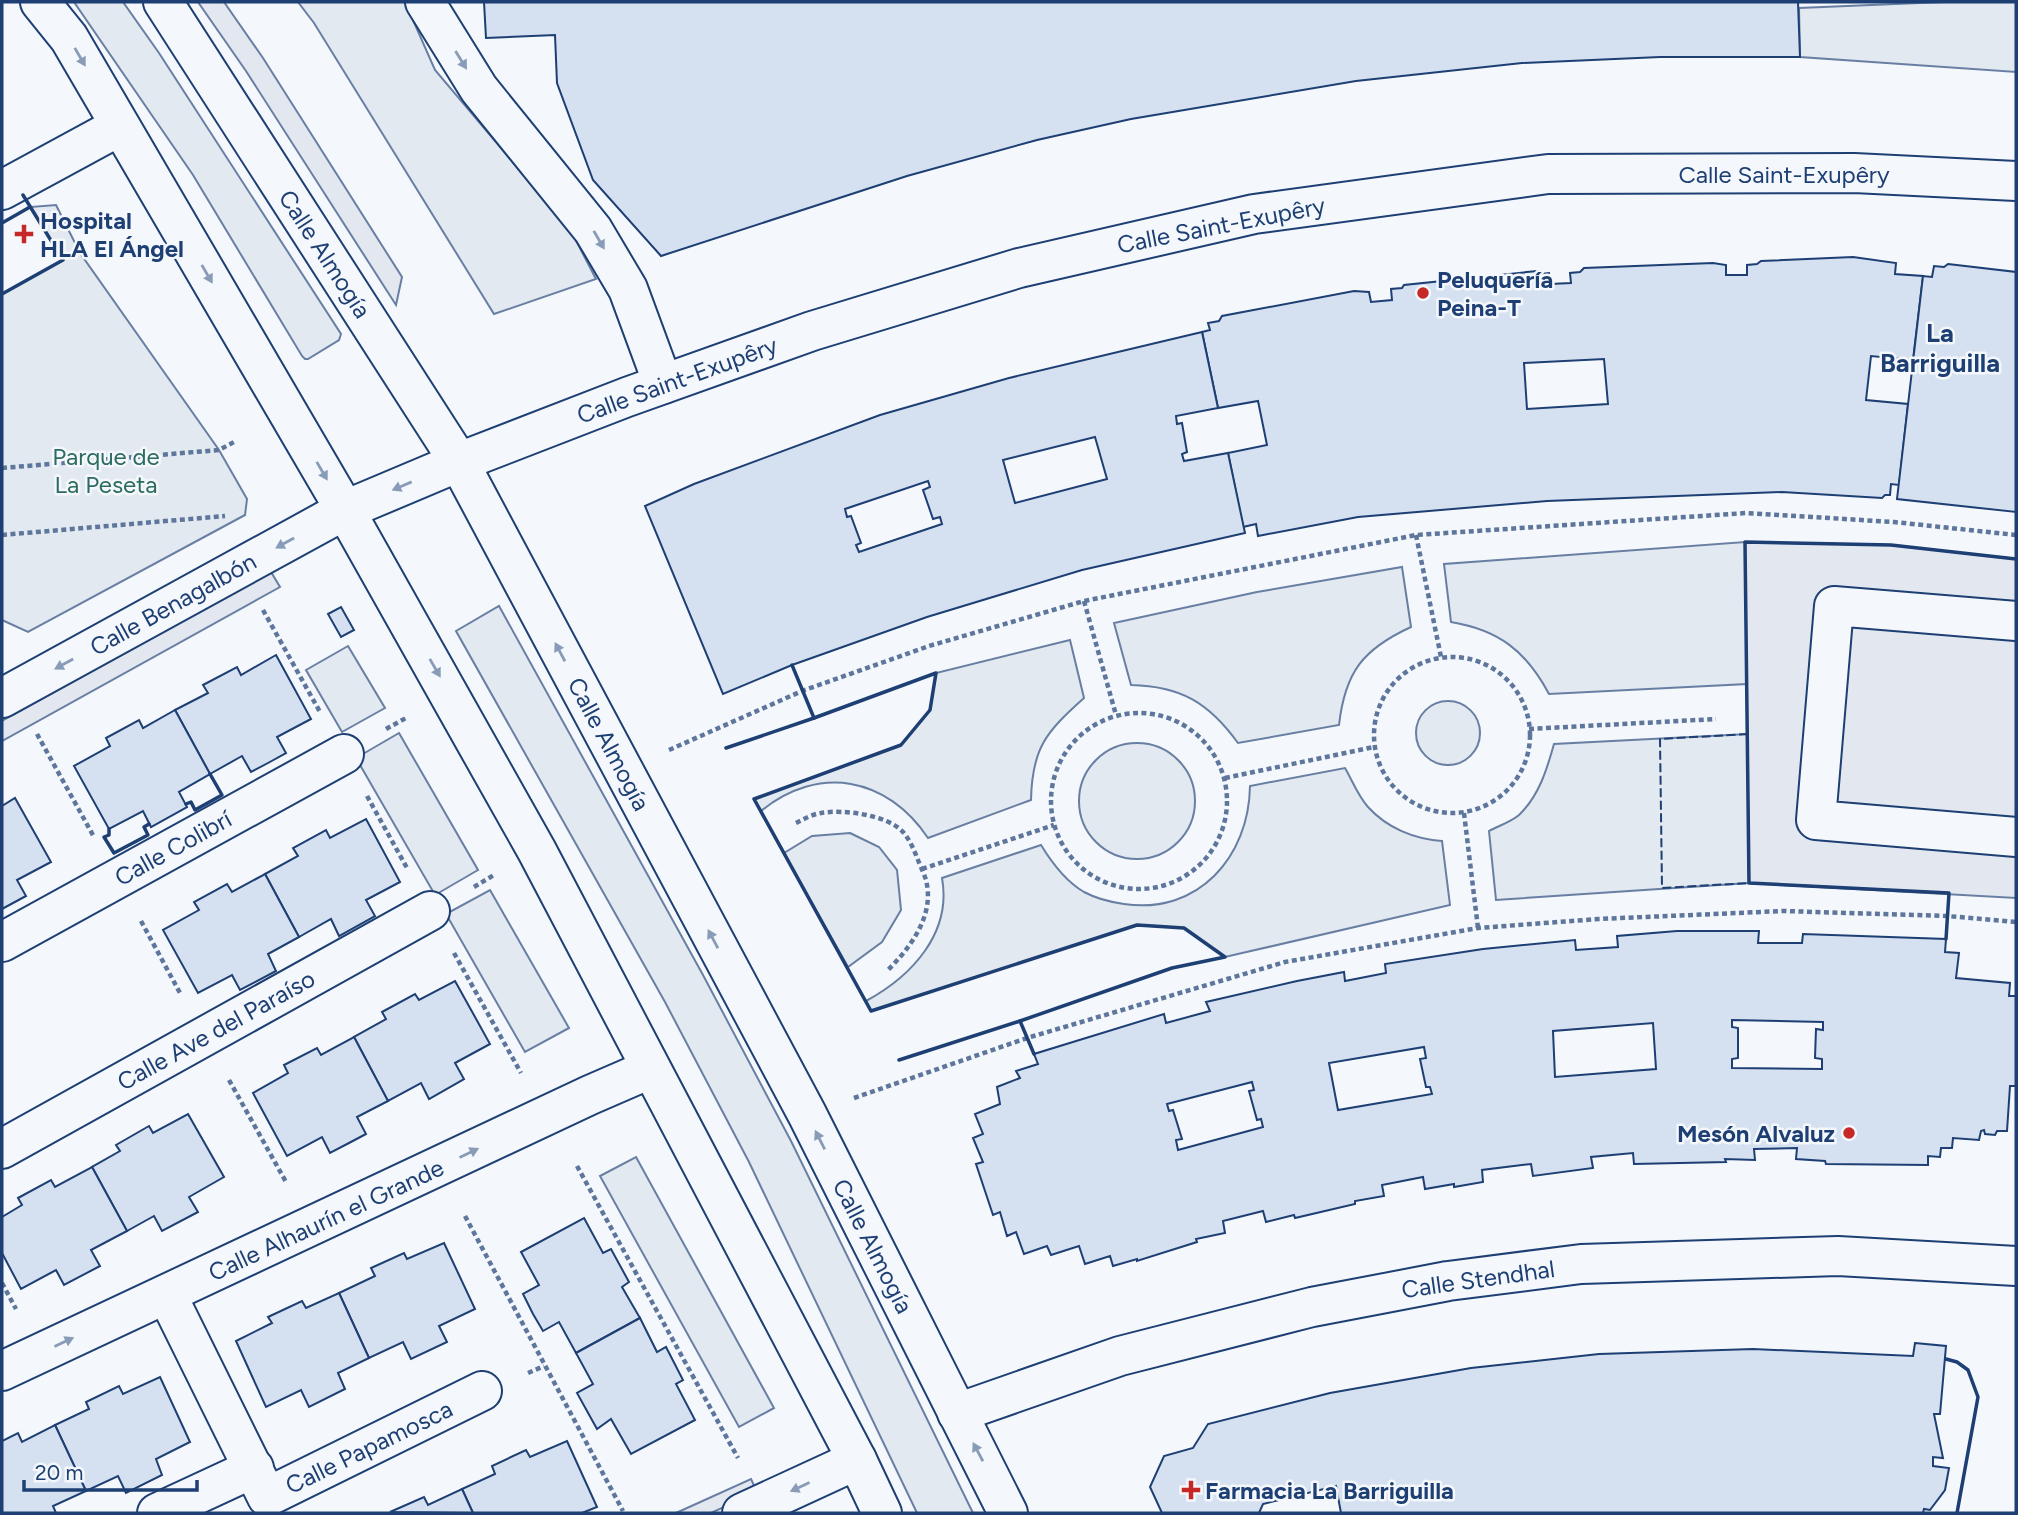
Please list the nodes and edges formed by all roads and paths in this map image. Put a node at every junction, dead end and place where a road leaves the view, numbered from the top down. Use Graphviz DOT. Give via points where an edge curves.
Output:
graph roads {
  1 [pos="40,2"];
  2 [pos="163,2"];
  3 [pos="425,2"];
  4 [pos="120,126"];
  5 [pos="2016,181"];
  6 [pos="2,190"];
  7 [pos="663,384"];
  8 [pos="234,442"];
  9 [pos="459,463"];
  10 [pos="2,468"];
  11 [pos="345,510"];
  12 [pos="232,516"];
  13 [pos="2,535"];
  14 [pos="2016,535"];
  15 [pos="1416,536"];
  16 [pos="1084,601"];
  17 [pos="260,605"];
  18 [pos="2016,621"];
  19 [pos="1441,657"];
  20 [pos="449,693"];
  21 [pos="2,698"];
  22 [pos="1116,715"];
  23 [pos="1716,719"];
  24 [pos="1529,729"];
  25 [pos="35,730"];
  26 [pos="1374,747"];
  27 [pos="344,754"];
  28 [pos="623,770"];
  29 [pos="1225,778"];
  30 [pos="1464,813"];
  31 [pos="796,822"];
  32 [pos="1054,825"];
  33 [pos="2016,837"];
  34 [pos="537,851"];
  35 [pos="922,869"];
  36 [pos="117,878"];
  37 [pos="430,911"];
  38 [pos="2016,922"];
  39 [pos="1478,928"];
  40 [pos="2,942"];
  41 [pos="888,970"];
  42 [pos="204,1036"];
  43 [pos="650,1069"];
  44 [pos="527,1083"];
  45 [pos="807,1114"];
  46 [pos="2,1149"];
  47 [pos="577,1166"];
  48 [pos="292,1193"];
  49 [pos="465,1216"];
  50 [pos="2016,1266"];
  51 [pos="2,1283"];
  52 [pos="167,1295"];
  53 [pos="17,1312"];
  54 [pos="2,1371"];
  55 [pos="482,1391"];
  56 [pos="957,1413"];
  57 [pos="738,1458"];
  58 [pos="857,1460"];
  59 [pos="254,1468"];
  60 [pos="623,1511"];
  61 [pos="157,1513"];
  62 [pos="742,1513"];
  63 [pos="882,1513"];
  64 [pos="1008,1513"];
  1 -- 4 [label="street, one-way" via="69,38"];
  2 -- 9 [label="street, Calle Almogía"];
  3 -- 7 [label="street, one-way" via="480,89 593,230 628,289"];
  4 -- 6 [label="street"];
  4 -- 11 [label="street, one-way"];
  5 -- 7 [label="street, Calle Saint-Exupêry" via="1854,173 1548,174 1254,214 1019,268 812,331"];
  7 -- 9 [label="street, Calle Saint-Exupêry"];
  8 -- 10 [label="path" via="219,450"];
  9 -- 11 [label="street, Calle Saint-Exupêry, one-way"];
  28 -- 9 [label="street, Calle Almogía, one-way"];
  11 -- 20 [label="street, one-way"];
  11 -- 21 [label="street, Calle Benagalbón, one-way"];
  12 -- 13 [label="path"];
  14 -- 15 [label="path" via="1746,513"];
  15 -- 16 [label="path"];
  15 -- 19 [label="path"];
  16 -- 22 [label="path"];
  16 -- 28 [label="path" via="929,646 803,691"];
  17 -- 27 [label="path"];
  18 -- 33 [label="street" via="1834,606 1816,820"];
  19 -- 24 [label="path" via="1468,658 1494,668 1514,686 1527,710"];
  19 -- 26 [label="path" via="1417,664 1396,679 1381,698 1373,722"];
  20 -- 27 [label="path"];
  20 -- 34 [label="street"];
  22 -- 29 [label="path" via="1144,712 1195,732 1213,752"];
  22 -- 32 [label="path" via="1091,727 1070,745 1056,770 1050,797"];
  23 -- 24 [label="path"];
  24 -- 30 [label="path" via="1525,764 1511,786 1491,804"];
  25 -- 36 [label="path"];
  26 -- 29 [label="path"];
  26 -- 30 [label="path" via="1381,770 1395,790 1416,806"];
  27 -- 36 [label="street, Calle Colibrí"];
  27 -- 37 [label="path"];
  45 -- 28 [label="street, Calle Almogía, one-way"];
  29 -- 32 [label="path" via="1228,808 1220,838 1202,864 1177,881 1147,889 1116,887 1089,873 1067,853"];
  30 -- 39 [label="path"];
  31 -- 35 [label="path" via="820,813 880,818 901,829"];
  32 -- 35 [label="path"];
  34 -- 37 [label="path"];
  34 -- 43 [label="street"];
  35 -- 41 [label="path" via="928,886 919,929 906,952"];
  36 -- 40 [label="street, Calle Colibrí"];
  36 -- 42 [label="path"];
  37 -- 42 [label="street, Calle Ave del Paraíso"];
  37 -- 44 [label="path"];
  38 -- 39 [label="path" via="1783,911"];
  39 -- 45 [label="path" via="1285,962 1027,1038"];
  42 -- 46 [label="street, Calle Ave del Paraíso"];
  42 -- 48 [label="path"];
  52 -- 43 [label="street, Calle Alhaurín el Grande, one-way"];
  43 -- 58 [label="street"];
  56 -- 45 [label="street, Calle Almogía, one-way"];
  47 -- 57 [label="path"];
  49 -- 60 [label="path"];
  50 -- 56 [label="street, Calle Stendhal" via="1798,1257 1581,1264 1448,1281 1312,1307 1120,1356"];
  51 -- 53 [label="path"];
  54 -- 52 [label="street, Calle Alhaurín el Grande, one-way"];
  52 -- 59 [label="street"];
  55 -- 59 [label="street, Calle Papamosca" via="267,1497"];
  64 -- 56 [label="street, Calle Almogía, one-way"];
  58 -- 62 [label="street, one-way"];
  58 -- 63 [label="street"];
  59 -- 61 [label="street, Calle Papamosca"];
}
